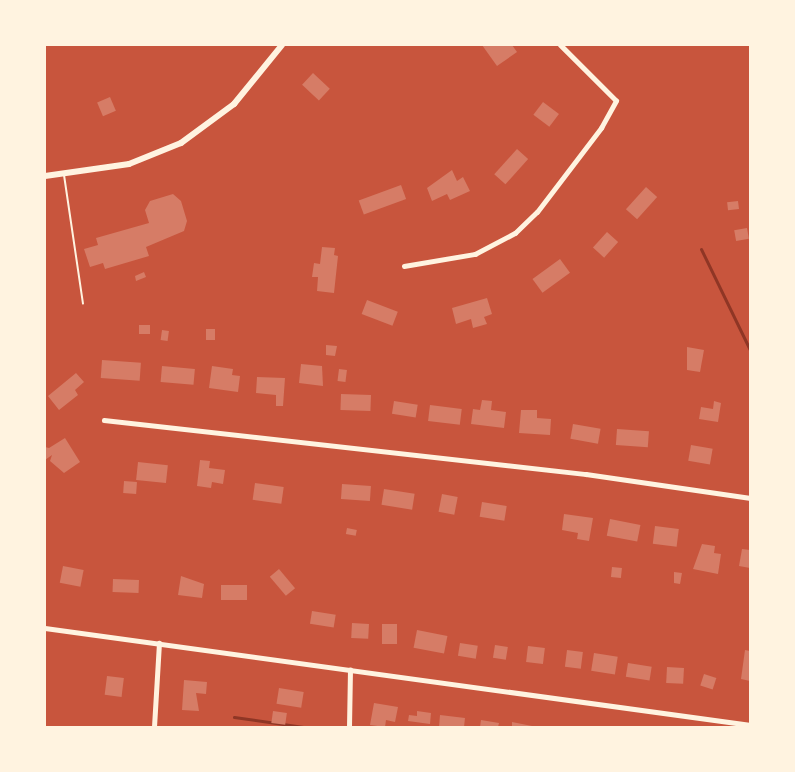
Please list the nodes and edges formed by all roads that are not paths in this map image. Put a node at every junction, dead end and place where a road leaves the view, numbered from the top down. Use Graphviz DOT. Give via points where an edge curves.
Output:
graph roads {
  1 [pos="282,45"];
  2 [pos="560,45"];
  3 [pos="64,175"];
  4 [pos="45,176"];
  5 [pos="404,266"];
  6 [pos="83,304"];
  7 [pos="104,420"];
  8 [pos="750,498"];
  9 [pos="45,628"];
  10 [pos="159,643"];
  11 [pos="350,670"];
  12 [pos="750,725"];
  13 [pos="154,727"];
  14 [pos="349,727"];
  1 -- 3 [label="street" via="234,104 181,143 129,164"];
  2 -- 5 [label="street" via="616,101 601,128 549,197 515,233 475,254"];
  3 -- 4 [label="street"];
  3 -- 6 [label="lane"];
  7 -- 8 [label="street" via="586,474"];
  9 -- 10 [label="street"];
  10 -- 11 [label="street"];
  10 -- 13 [label="street"];
  11 -- 12 [label="street"];
  11 -- 14 [label="street"];
}
